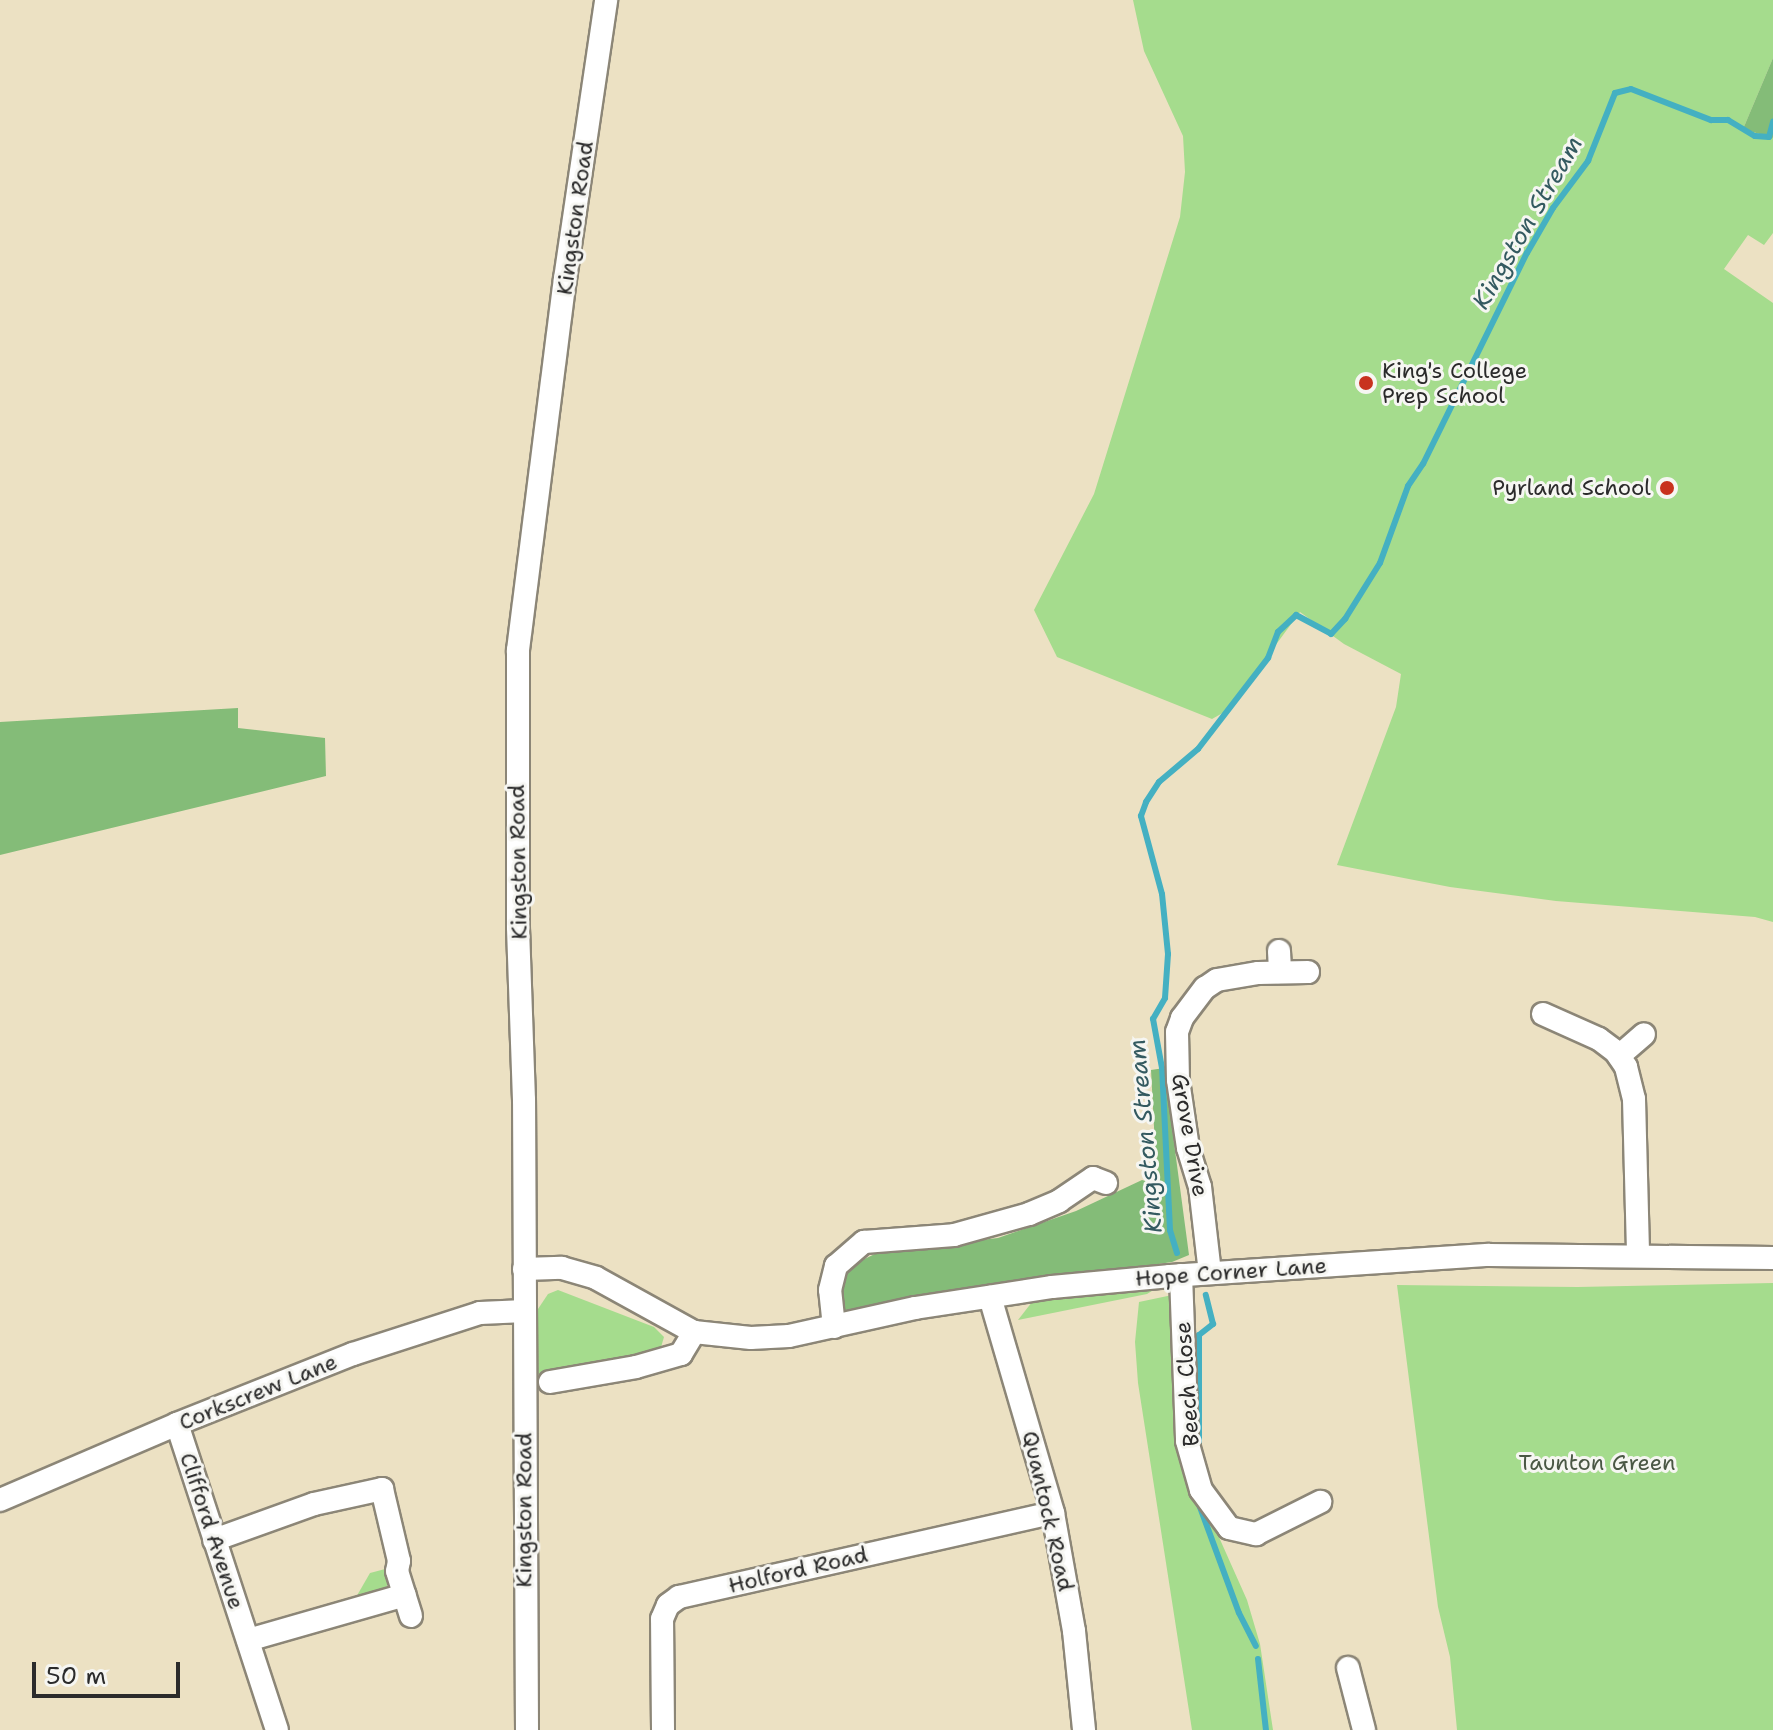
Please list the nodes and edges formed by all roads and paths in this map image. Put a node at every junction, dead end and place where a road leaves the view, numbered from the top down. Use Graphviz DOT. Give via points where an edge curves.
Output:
graph roads {
  1 [pos="606,0"];
  2 [pos="1308,972"];
  3 [pos="1543,1015"];
  4 [pos="1646,1032"];
  5 [pos="1619,1056"];
  6 [pos="1096,1175"];
  7 [pos="1638,1256"];
  8 [pos="1773,1258"];
  9 [pos="524,1269"];
  10 [pos="1210,1273"];
  11 [pos="1181,1275"];
  12 [pos="990,1297"];
  13 [pos="525,1311"];
  14 [pos="834,1327"];
  15 [pos="694,1332"];
  16 [pos="550,1382"];
  17 [pos="177,1424"];
  18 [pos="0,1500"];
  19 [pos="1320,1502"];
  20 [pos="1053,1513"];
  21 [pos="214,1540"];
  22 [pos="248,1640"];
  23 [pos="1348,1668"];
  24 [pos="277,1730"];
  25 [pos="527,1730"];
  26 [pos="663,1730"];
  27 [pos="1084,1730"];
  28 [pos="1364,1730"];
  1 -- 9 [label="street, Kingston Road" via="518,650"];
  2 -- 10 [label="street, Grove Drive" via="1279,961 1217,980 1192,1003 1177,1032 1178,1080 1200,1187"];
  3 -- 5 [label="street" via="1599,1039"];
  4 -- 5 [label="street"];
  5 -- 7 [label="street" via="1634,1099"];
  6 -- 14 [label="street" via="1059,1201 991,1226 954,1235 864,1242 836,1266 830,1290"];
  7 -- 8 [label="street, Hope Corner Lane"];
  7 -- 10 [label="street, Hope Corner Lane" via="1489,1255"];
  9 -- 13 [label="street, Kingston Road"];
  9 -- 15 [label="street, Hope Corner Lane" via="562,1268 596,1278"];
  10 -- 11 [label="street, Hope Corner Lane"];
  11 -- 12 [label="street, Hope Corner Lane"];
  11 -- 19 [label="street, Beech Close" via="1187,1441 1201,1490 1229,1528 1256,1534"];
  12 -- 14 [label="street, Hope Corner Lane"];
  12 -- 20 [label="street, Quantock Road"];
  13 -- 17 [label="street, Corkscrew Lane" via="480,1313 435,1326"];
  13 -- 25 [label="street, Kingston Road"];
  14 -- 15 [label="street, Hope Corner Lane" via="751,1338"];
  15 -- 16 [label="street" via="681,1354"];
  17 -- 18 [label="street, Corkscrew Lane"];
  17 -- 21 [label="street, Clifford Avenue"];
  20 -- 26 [label="street, Holford Road" via="679,1597 662,1619"];
  20 -- 27 [label="street, Quantock Road" via="1074,1631"];
  21 -- 22 [label="street, Clifford Avenue"];
  21 -- 22 [label="street" via="376,1488 387,1497 397,1571 408,1605"];
  22 -- 24 [label="street, Clifford Avenue"];
  23 -- 28 [label="street"];
}
